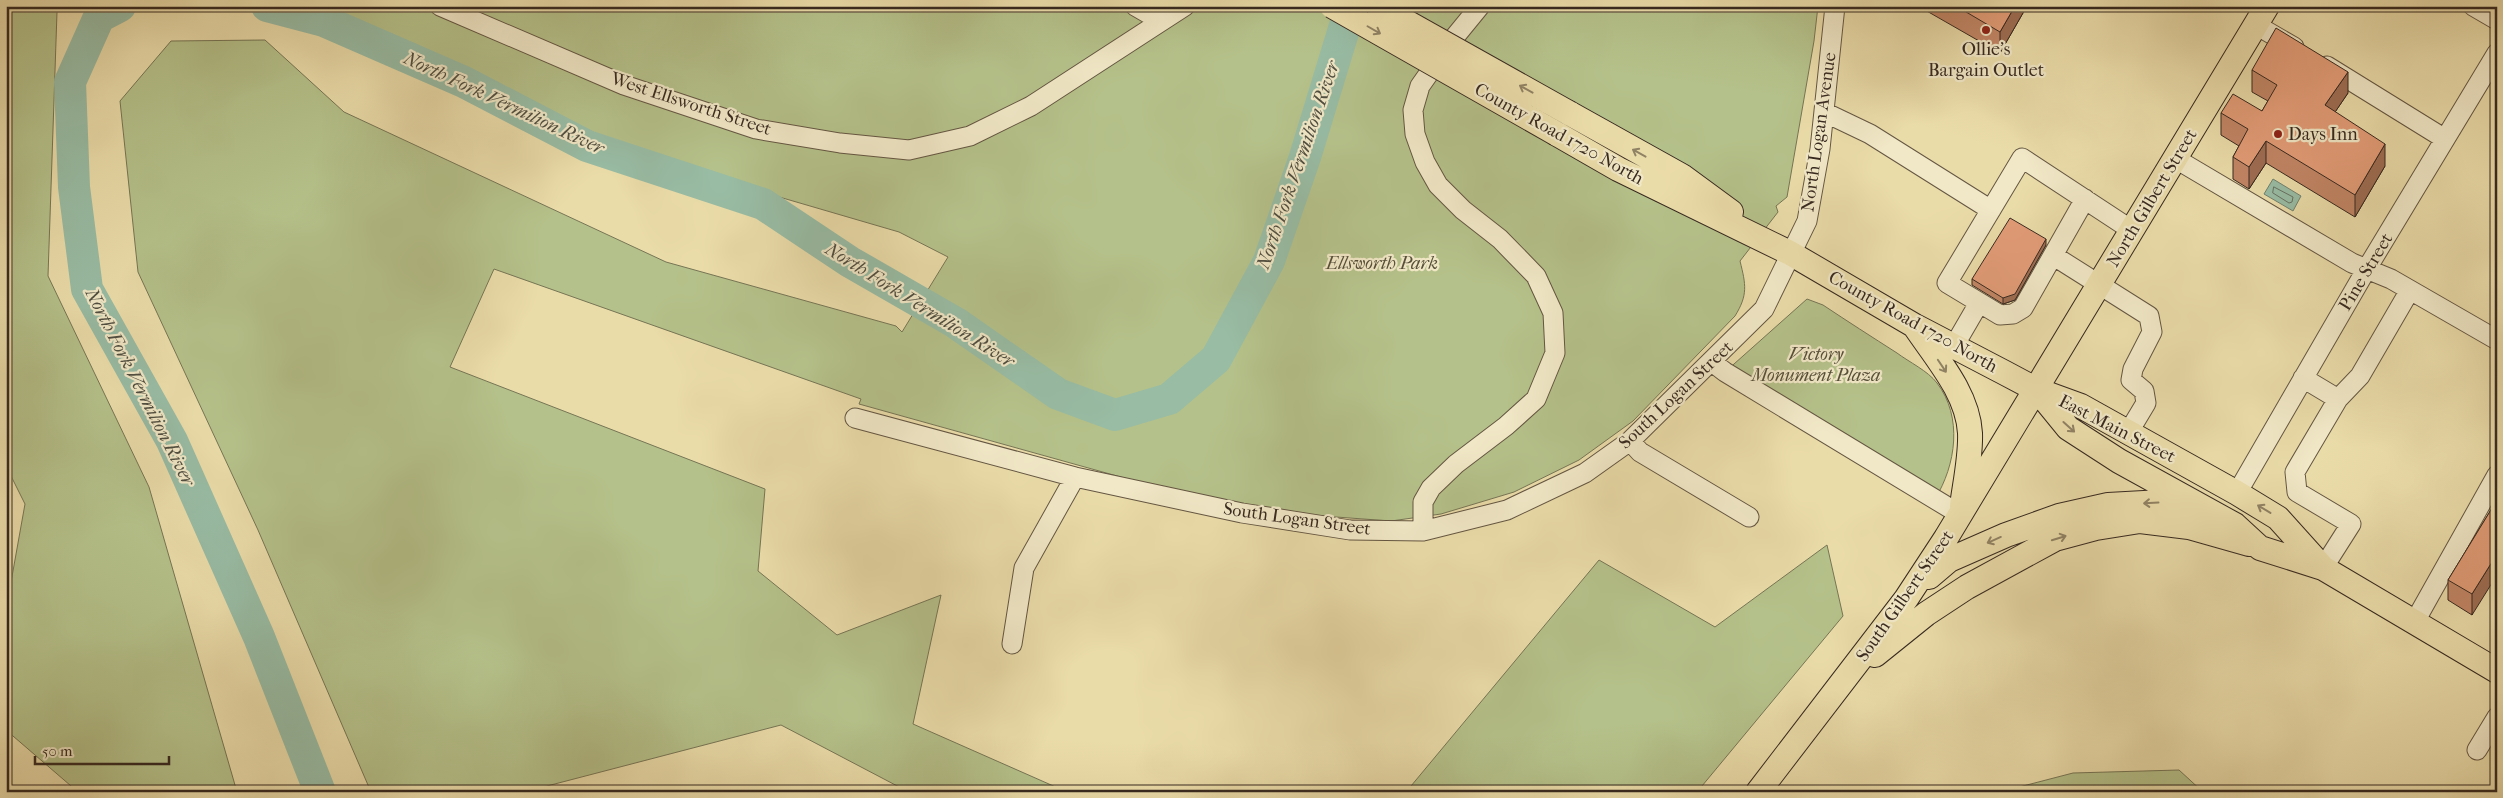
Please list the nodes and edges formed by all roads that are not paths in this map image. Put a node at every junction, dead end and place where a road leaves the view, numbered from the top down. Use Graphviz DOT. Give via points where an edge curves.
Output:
graph roads {
  1 [pos="440,6"];
  2 [pos="1136,6"];
  3 [pos="1185,6"];
  4 [pos="1332,6"];
  5 [pos="1378,6"];
  6 [pos="1480,6"];
  7 [pos="1835,6"];
  8 [pos="2473,6"];
  9 [pos="2262,16"];
  10 [pos="2497,20"];
  11 [pos="1161,21"];
  12 [pos="2497,53"];
  13 [pos="1824,112"];
  14 [pos="2445,139"];
  15 [pos="2176,159"];
  16 [pos="2085,200"];
  17 [pos="1991,210"];
  18 [pos="2133,231"];
  19 [pos="1790,253"];
  20 [pos="2054,256"];
  21 [pos="2366,270"];
  22 [pos="2100,285"];
  23 [pos="2410,290"];
  24 [pos="1979,303"];
  25 [pos="1915,326"];
  26 [pos="2497,340"];
  27 [pos="1954,346"];
  28 [pos="1712,362"];
  29 [pos="2303,378"];
  30 [pos="2037,390"];
  31 [pos="2338,399"];
  32 [pos="855,418"];
  33 [pos="2128,433"];
  34 [pos="1630,442"];
  35 [pos="2497,475"];
  36 [pos="1074,477"];
  37 [pos="2237,493"];
  38 [pos="2206,509"];
  39 [pos="1961,515"];
  40 [pos="1749,517"];
  41 [pos="1423,531"];
  42 [pos="2260,548"];
  43 [pos="2323,568"];
  44 [pos="1906,599"];
  45 [pos="2414,623"];
  46 [pos="1012,644"];
  47 [pos="2497,671"];
  48 [pos="1848,676"];
  49 [pos="2497,716"];
  50 [pos="2476,750"];
  51 [pos="1758,792"];
  1 -- 11 [label="street, West Ellsworth Street" via="624,85 756,129 909,150 970,136 1031,106"];
  2 -- 11 [label="street"];
  3 -- 11 [label="street, West Ellsworth Street"];
  4 -- 19 [label="main road, County Road 1720 North, one-way, bridge" via="1618,169"];
  19 -- 5 [label="main road, County Road 1720 North, one-way, bridge" via="1682,176"];
  6 -- 41 [label="street" via="1452,39 1420,86 1413,110 1415,134 1438,185 1500,239 1536,276 1553,313 1555,353 1536,398 1431,488 1423,502"];
  7 -- 13 [label="street, North Logan Avenue"];
  8 -- 10 [label="street"];
  9 -- 14 [label="street"];
  9 -- 15 [label="main road, North Gilbert Street"];
  12 -- 14 [label="street, Pine Street"];
  13 -- 17 [label="street" via="1870,134"];
  13 -- 19 [label="street, North Logan Avenue" via="1807,221"];
  14 -- 21 [label="street, Pine Street"];
  15 -- 18 [label="main road, North Gilbert Street"];
  15 -- 21 [label="street"];
  16 -- 17 [label="street" via="2022,158"];
  16 -- 18 [label="street"];
  16 -- 20 [label="street"];
  17 -- 24 [label="street" via="1947,284"];
  18 -- 22 [label="main road, North Gilbert Street"];
  19 -- 25 [label="main road, County Road 1720 North"];
  19 -- 28 [label="street, South Logan Street" via="1764,309"];
  20 -- 22 [label="street"];
  20 -- 24 [label="street" via="2023,308 2000,316"];
  21 -- 23 [label="street"];
  21 -- 29 [label="street, Pine Street"];
  22 -- 30 [label="main road, North Gilbert Street"];
  22 -- 33 [label="street" via="2149,316 2152,332 2132,369 2131,380 2144,391 2146,403"];
  23 -- 26 [label="street"];
  23 -- 31 [label="street" via="2360,376"];
  24 -- 27 [label="street"];
  25 -- 27 [label="main road, County Road 1720 North"];
  25 -- 39 [label="main road, one-way" via="1952,380 1967,412 1970,434"];
  27 -- 30 [label="main road, County Road 1720 North"];
  28 -- 34 [label="street, South Logan Street"];
  28 -- 39 [label="street"];
  29 -- 31 [label="street"];
  29 -- 37 [label="street, Pine Street"];
  30 -- 33 [label="main road, East Main Street" via="2081,406"];
  30 -- 38 [label="main road, East Main Street, one-way" via="2068,428 2119,461"];
  30 -- 39 [label="main road, South Gilbert Street"];
  31 -- 43 [label="street" via="2295,472 2297,492 2351,524"];
  32 -- 36 [label="street, South Logan Street"];
  33 -- 37 [label="main road, East Main Street"];
  34 -- 40 [label="street" via="1640,452"];
  34 -- 41 [label="street, South Logan Street" via="1585,472 1507,510"];
  35 -- 45 [label="street"];
  36 -- 41 [label="street, South Logan Street" via="1242,513 1350,530"];
  36 -- 46 [label="street" via="1024,568"];
  43 -- 37 [label="main road, East Main Street, one-way" via="2278,518"];
  38 -- 42 [label="main road, East Main Street" via="2235,525"];
  38 -- 43 [label="main road" via="2229,513 2268,531"];
  38 -- 44 [label="main road, one-way" via="2162,502 2108,505 2058,516 1949,560"];
  39 -- 44 [label="main road, South Gilbert Street"];
  42 -- 43 [label="main road, East Main Street"];
  48 -- 42 [label="main road, one-way" via="1926,614 2009,562 2054,539 2140,521 2189,526"];
  43 -- 45 [label="main road, East Main Street"];
  44 -- 48 [label="main road, South Gilbert Street"];
  45 -- 47 [label="main road, East Main Street"];
  48 -- 51 [label="main road, South Gilbert Street"];
  49 -- 50 [label="street"];
}
